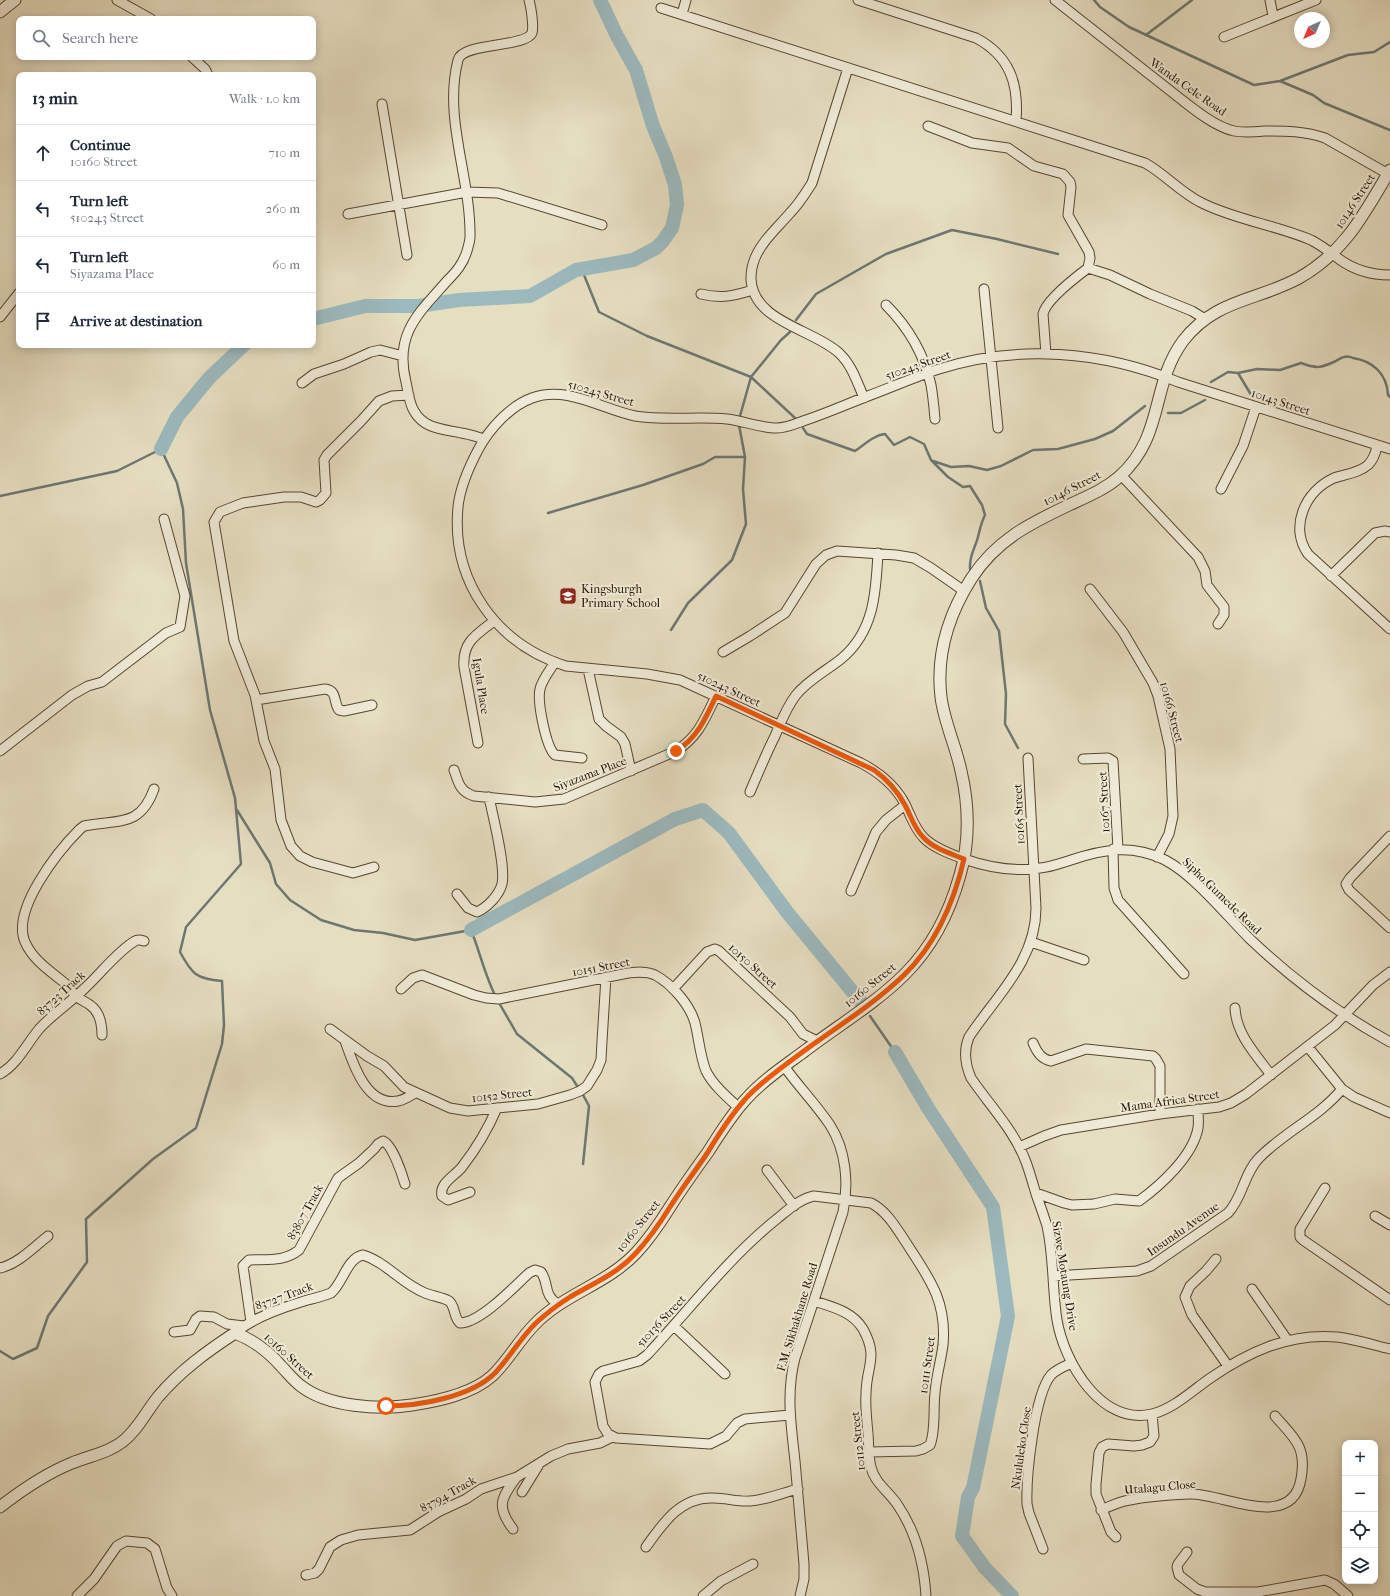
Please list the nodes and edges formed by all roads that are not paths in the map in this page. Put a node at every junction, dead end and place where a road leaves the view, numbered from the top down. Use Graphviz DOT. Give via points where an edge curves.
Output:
graph roads {
  1 [pos="15,0"];
  2 [pos="117,0"];
  3 [pos="529,0"];
  4 [pos="686,0"];
  5 [pos="858,0"];
  6 [pos="1055,0"];
  7 [pos="1270,0"];
  8 [pos="1316,0"];
  9 [pos="661,8"];
  10 [pos="0,12"];
  11 [pos="682,14"];
  12 [pos="146,16"];
  13 [pos="1273,16"];
  14 [pos="1224,37"];
  15 [pos="195,60"];
  16 [pos="848,68"];
  17 [pos="206,72"];
  18 [pos="382,104"];
  19 [pos="1016,121"];
  20 [pos="928,126"];
  21 [pos="1389,173"];
  22 [pos="467,192"];
  23 [pos="399,205"];
  24 [pos="348,214"];
  25 [pos="602,225"];
  26 [pos="1332,254"];
  27 [pos="407,255"];
  28 [pos="1088,268"];
  29 [pos="1390,275"];
  30 [pos="984,289"];
  31 [pos="753,290"];
  32 [pos="701,294"];
  33 [pos="16,297"];
  34 [pos="886,305"];
  35 [pos="0,317"];
  36 [pos="1205,319"];
  37 [pos="1046,354"];
  38 [pos="404,356"];
  39 [pos="992,357"];
  40 [pos="928,373"];
  41 [pos="1165,376"];
  42 [pos="302,383"];
  43 [pos="409,395"];
  44 [pos="864,398"];
  45 [pos="1256,407"];
  46 [pos="935,419"];
  47 [pos="998,428"];
  48 [pos="484,439"];
  49 [pos="1377,445"];
  50 [pos="1390,449"];
  51 [pos="1121,475"];
  52 [pos="1221,489"];
  53 [pos="164,519"];
  54 [pos="1390,532"];
  55 [pos="878,553"];
  56 [pos="1331,576"];
  57 [pos="1090,589"];
  58 [pos="964,591"];
  59 [pos="494,621"];
  60 [pos="1218,624"];
  61 [pos="1390,629"];
  62 [pos="723,652"];
  63 [pos="555,662"];
  64 [pos="588,669"];
  65 [pos="716,696"];
  66 [pos="256,700"];
  67 [pos="372,704"];
  68 [pos="779,726"];
  69 [pos="478,743"];
  70 [pos="0,751"];
  71 [pos="582,758"];
  72 [pos="1028,758"];
  73 [pos="1083,759"];
  74 [pos="454,770"];
  75 [pos="631,771"];
  76 [pos="154,789"];
  77 [pos="750,792"];
  78 [pos="490,797"];
  79 [pos="905,805"];
  80 [pos="1390,836"];
  81 [pos="1116,849"];
  82 [pos="1157,857"];
  83 [pos="964,859"];
  84 [pos="374,867"];
  85 [pos="1034,869"];
  86 [pos="850,891"];
  87 [pos="457,894"];
  88 [pos="1390,928"];
  89 [pos="144,941"];
  90 [pos="1031,942"];
  91 [pos="1084,960"];
  92 [pos="1390,972"];
  93 [pos="1184,974"];
  94 [pos="606,977"];
  95 [pos="401,989"];
  96 [pos="673,989"];
  97 [pos="76,996"];
  98 [pos="1235,1008"];
  99 [pos="1345,1016"];
  100 [pos="330,1029"];
  101 [pos="102,1034"];
  102 [pos="345,1040"];
  103 [pos="817,1041"];
  104 [pos="1390,1042"];
  105 [pos="1033,1043"];
  106 [pos="1308,1047"];
  107 [pos="784,1066"];
  108 [pos="0,1074"];
  109 [pos="1271,1075"];
  110 [pos="1342,1089"];
  111 [pos="415,1093"];
  112 [pos="738,1107"];
  113 [pos="497,1108"];
  114 [pos="1198,1109"];
  115 [pos="1390,1113"];
  116 [pos="1160,1114"];
  117 [pos="1020,1147"];
  118 [pos="767,1170"];
  119 [pos="405,1184"];
  120 [pos="1326,1188"];
  121 [pos="470,1192"];
  122 [pos="1036,1193"];
  123 [pos="845,1199"];
  124 [pos="794,1206"];
  125 [pos="1375,1216"];
  126 [pos="1390,1225"];
  127 [pos="48,1236"];
  128 [pos="1216,1259"];
  129 [pos="0,1268"];
  130 [pos="1053,1276"];
  131 [pos="1252,1289"];
  132 [pos="1390,1300"];
  133 [pos="814,1301"];
  134 [pos="558,1305"];
  135 [pos="248,1324"];
  136 [pos="674,1326"];
  137 [pos="174,1332"];
  138 [pos="235,1333"];
  139 [pos="1288,1341"];
  140 [pos="1390,1349"];
  141 [pos="1072,1363"];
  142 [pos="1228,1366"];
  143 [pos="725,1374"];
  144 [pos="1152,1414"];
  145 [pos="790,1416"];
  146 [pos="1275,1416"];
  147 [pos="612,1437"];
  148 [pos="869,1452"];
  149 [pos="540,1463"];
  150 [pos="517,1476"];
  151 [pos="798,1489"];
  152 [pos="522,1492"];
  153 [pos="0,1507"];
  154 [pos="1101,1510"];
  155 [pos="513,1529"];
  156 [pos="1116,1537"];
  157 [pos="646,1547"];
  158 [pos="1043,1549"];
  159 [pos="1187,1552"];
  160 [pos="753,1564"];
  161 [pos="306,1575"];
  162 [pos="77,1596"];
  163 [pos="172,1596"];
  164 [pos="703,1596"];
  165 [pos="800,1596"];
  166 [pos="926,1596"];
  167 [pos="1348,1596"];
  1 -- 10 [label="street"];
  2 -- 12 [label="street"];
  3 -- 22 [label="street" via="532,32 529,36 466,51 458,57 454,115"];
  4 -- 11 [label="street"];
  5 -- 19 [label="street" via="976,38 993,48 1007,64 1012,76 1016,98"];
  6 -- 21 [label="street, Wanda Cele Road" via="1182,100 1226,128 1244,132 1297,131 1314,135"];
  7 -- 13 [label="street"];
  8 -- 13 [label="street"];
  9 -- 11 [label="street"];
  11 -- 16 [label="street"];
  13 -- 14 [label="street"];
  15 -- 17 [label="street"];
  16 -- 19 [label="street"];
  16 -- 31 [label="street" via="812,183 755,258 751,272"];
  18 -- 23 [label="street"];
  19 -- 26 [label="street" via="1145,163 1201,203 1311,240"];
  20 -- 28 [label="street" via="972,143 1008,148 1034,166 1064,174 1071,187 1068,215 1089,252"];
  21 -- 26 [label="street, 10146 Street" via="1356,227"];
  22 -- 23 [label="street"];
  22 -- 25 [label="street" via="498,193"];
  22 -- 38 [label="street" via="471,238 465,257 459,268 412,323 404,345"];
  23 -- 24 [label="street"];
  23 -- 27 [label="street"];
  26 -- 29 [label="street" via="1354,268"];
  26 -- 36 [label="street, 10146 Street" via="1301,276 1230,304"];
  28 -- 36 [label="street" via="1110,275"];
  28 -- 37 [label="street" via="1045,309 1043,314"];
  30 -- 39 [label="street"];
  31 -- 32 [label="street" via="725,297"];
  31 -- 44 [label="street" via="770,313 829,346 843,357 849,364"];
  33 -- 35 [label="street"];
  34 -- 40 [label="street" via="912,336"];
  36 -- 41 [label="street, 10146 Street" via="1182,343"];
  37 -- 39 [label="street, 510243 Street"];
  37 -- 41 [label="street, 510243 Street" via="1093,358"];
  38 -- 42 [label="street" via="380,350 371,352 314,374"];
  38 -- 43 [label="street"];
  39 -- 40 [label="street, 510243 Street"];
  39 -- 47 [label="street"];
  40 -- 44 [label="street, 510243 Street"];
  40 -- 46 [label="street"];
  41 -- 45 [label="street, 10143 Street"];
  41 -- 51 [label="street, 10146 Street" via="1149,437 1136,459"];
  43 -- 48 [label="street" via="413,410 430,426"];
  43 -- 66 [label="street" via="392,396 379,401 327,455 324,465 326,493 320,500 316,502 301,497 284,497 243,503 225,509 216,517 214,526 234,641"];
  44 -- 48 [label="street, 510243 Street" via="793,425 776,428 727,419 635,416 571,396 548,394 530,398 512,410"];
  45 -- 49 [label="street, 10143 Street"];
  45 -- 52 [label="street" via="1243,446"];
  48 -- 59 [label="street, 510243 Street" via="463,485 458,506 458,527 461,554 468,578"];
  49 -- 50 [label="street, 10143 Street"];
  49 -- 56 [label="street" via="1368,465 1325,484 1310,497 1302,510 1299,526 1301,542 1308,554"];
  51 -- 58 [label="street, 10146 Street" via="1099,491 1033,522 1013,535 987,558"];
  51 -- 60 [label="street" via="1198,557 1205,571 1207,585 1224,607 1224,614"];
  53 -- 70 [label="street" via="185,596 180,626 166,633 102,682 72,695"];
  54 -- 56 [label="street" via="1375,533"];
  55 -- 58 [label="street" via="914,558"];
  55 -- 62 [label="street" via="837,551 826,555 816,564 785,613"];
  55 -- 68 [label="street" via="873,605 862,635 841,659 797,694 787,707"];
  56 -- 61 [label="street"];
  57 -- 82 [label="street, 10166 Street" via="1123,632 1153,683 1159,703 1170,749 1173,816 1169,834"];
  58 -- 83 [label="street, 10146 Street" via="947,628 940,682 945,717 966,794 967,832"];
  59 -- 63 [label="street, 510243 Street" via="522,646"];
  59 -- 69 [label="street, Igula Place" via="474,636 463,654"];
  63 -- 64 [label="street, 510243 Street"];
  63 -- 71 [label="street" via="539,692 546,739 555,755"];
  64 -- 65 [label="street, 510243 Street" via="667,677 694,685"];
  64 -- 75 [label="street" via="599,718 621,737"];
  65 -- 68 [label="street, 510243 Street"];
  65 -- 75 [label="street, Siyazama Place" via="700,729 683,746"];
  66 -- 67 [label="street" via="325,689 334,694 339,710"];
  66 -- 84 [label="street" via="264,741 275,769 280,820 295,852 306,860 349,872 356,873"];
  68 -- 77 [label="street"];
  68 -- 79 [label="street, 510243 Street" via="874,770 891,784"];
  72 -- 85 [label="street, 10165 Street"];
  73 -- 81 [label="street, 10167 Street" via="1108,758 1113,761"];
  74 -- 78 [label="street, Siyazama Place" via="460,787 466,793"];
  75 -- 78 [label="street, Siyazama Place" via="555,801 535,802"];
  76 -- 97 [label="street" via="144,809 133,818 84,826 80,829 43,876 27,905 23,920 25,941 39,962"];
  78 -- 87 [label="street" via="502,866 501,885 496,896 478,912 468,908"];
  79 -- 83 [label="street, 510243 Street" via="913,823 924,838 940,849"];
  79 -- 86 [label="street" via="876,832"];
  80 -- 88 [label="street" via="1346,884 1349,890"];
  81 -- 82 [label="street, Sipho Gumede Road" via="1135,850"];
  81 -- 85 [label="street, Sipho Gumede Road"];
  81 -- 93 [label="street" via="1114,888 1118,900"];
  82 -- 99 [label="street, Sipho Gumede Road" via="1185,873 1279,966"];
  83 -- 85 [label="street, Sipho Gumede Road" via="1007,868"];
  83 -- 103 [label="street, 10160 Street" via="947,912 918,960 891,987"];
  85 -- 90 [label="street, Sizwe Motaung Drive" via="1036,918"];
  89 -- 97 [label="street, 83723 Track" via="133,942"];
  90 -- 91 [label="street"];
  90 -- 117 [label="street, Sizwe Motaung Drive" via="1018,969 969,1037 965,1056 971,1078"];
  92 -- 99 [label="street" via="1373,985"];
  94 -- 95 [label="street, 10151 Street" via="499,999 474,995 422,975 413,978"];
  94 -- 96 [label="street, 10151 Street" via="646,972 654,974"];
  94 -- 113 [label="street, 10152 Street" via="601,1060 587,1086 580,1091 550,1101"];
  96 -- 103 [label="street, 10150 Street" via="704,954 711,950 719,950 790,1017 803,1034"];
  96 -- 112 [label="street, 10151 Street" via="692,1015 707,1072"];
  97 -- 101 [label="street" via="94,1008 101,1019"];
  97 -- 108 [label="street, 83723 Track" via="32,1036 18,1058"];
  98 -- 109 [label="street" via="1241,1032"];
  99 -- 104 [label="street, Sipho Gumede Road"];
  99 -- 106 [label="street, Mama Africa Street"];
  100 -- 102 [label="street, 10152 Street"];
  102 -- 111 [label="street, 10152 Street" via="384,1066 404,1087"];
  102 -- 111 [label="street" via="356,1070 373,1093 382,1099 399,1101"];
  103 -- 107 [label="street, 10160 Street"];
  105 -- 116 [label="street" via="1040,1055 1051,1061 1086,1049 1153,1056 1160,1066"];
  106 -- 109 [label="street, Mama Africa Street"];
  106 -- 110 [label="street"];
  107 -- 112 [label="street, 10160 Street"];
  107 -- 123 [label="street, F.M. Sikhakhane Road" via="821,1113 836,1137 843,1159"];
  109 -- 114 [label="street, Mama Africa Street" via="1230,1103"];
  110 -- 115 [label="street"];
  110 -- 130 [label="street, Insundu Avenue" via="1330,1102 1258,1159 1236,1203 1228,1213 1151,1266 1137,1271"];
  111 -- 113 [label="street, 10152 Street" via="459,1111"];
  112 -- 134 [label="street, 10160 Street" via="662,1221 636,1254 612,1274"];
  113 -- 121 [label="street" via="489,1126 462,1167 441,1191 442,1196 448,1200"];
  114 -- 116 [label="street, Mama Africa Street"];
  114 -- 122 [label="street" via="1196,1134 1181,1164 1139,1201 1115,1199 1094,1204 1072,1205"];
  116 -- 117 [label="street, Mama Africa Street" via="1061,1130"];
  117 -- 122 [label="street, Sizwe Motaung Drive"];
  118 -- 124 [label="street"];
  119 -- 135 [label="street, 83807 Track" via="390,1148 383,1141 360,1163 338,1178 299,1250 283,1259 249,1260 243,1266"];
  120 -- 132 [label="street" via="1300,1229 1300,1237"];
  122 -- 130 [label="street, Sizwe Motaung Drive" via="1047,1226"];
  123 -- 124 [label="street, 510136 Street" via="814,1196"];
  123 -- 133 [label="street, F.M. Sikhakhane Road"];
  123 -- 148 [label="street, 10111 Street" via="871,1203 890,1218 936,1289 943,1327 930,1445 916,1451"];
  124 -- 136 [label="street, 510136 Street" via="763,1230 743,1250"];
  125 -- 126 [label="street"];
  127 -- 129 [label="street" via="6,1267"];
  128 -- 142 [label="street" via="1190,1286 1185,1297 1192,1315"];
  130 -- 141 [label="street, Sizwe Motaung Drive" via="1058,1321"];
  131 -- 139 [label="street"];
  133 -- 145 [label="street, F.M. Sikhakhane Road" via="791,1374"];
  133 -- 148 [label="street, 10112 Street" via="855,1319 870,1345 871,1364 866,1392"];
  134 -- 135 [label="street, 83727 Track" via="549,1296 541,1272 535,1270 487,1311 460,1323 448,1301 417,1290 363,1255 358,1256 352,1263 331,1293 294,1304"];
  134 -- 138 [label="street, 10160 Street" via="533,1326 496,1372 482,1384 414,1405 356,1406 313,1394 300,1386 260,1346"];
  135 -- 137 [label="street" via="227,1324 214,1317 200,1316 190,1330"];
  135 -- 138 [label="street, 83727 Track"];
  136 -- 143 [label="street"];
  136 -- 147 [label="street, 510136 Street" via="642,1359 603,1371 596,1378 603,1426"];
  138 -- 153 [label="street, 83727 Track" via="178,1376 122,1443 44,1476"];
  139 -- 140 [label="street, Sizwe Motaung Drive" via="1337,1337"];
  139 -- 142 [label="street, Sizwe Motaung Drive" via="1257,1350"];
  141 -- 144 [label="street, Sizwe Motaung Drive" via="1090,1390 1105,1405 1125,1414"];
  141 -- 158 [label="street, Nkululeko Close" via="1058,1369 1047,1382 1040,1399 1032,1441 1027,1504"];
  142 -- 144 [label="street, Sizwe Motaung Drive" via="1176,1403"];
  144 -- 154 [label="street" via="1155,1430 1153,1440 1134,1446 1108,1444 1101,1449 1095,1489"];
  145 -- 147 [label="street" via="745,1419 737,1423 726,1436 710,1444"];
  145 -- 151 [label="street, F.M. Sikhakhane Road"];
  146 -- 154 [label="street, Utalagu Close" via="1298,1442 1301,1452 1302,1476 1299,1489 1286,1502 1255,1506 1191,1494 1129,1500"];
  147 -- 149 [label="street, 83794 Track" via="600,1443 568,1449"];
  148 -- 166 [label="street, 10112 Street" via="870,1466 876,1478 901,1510 913,1534 924,1574"];
  149 -- 150 [label="street, 83794 Track"];
  149 -- 152 [label="street"];
  150 -- 155 [label="street" via="506,1491 502,1506 504,1517"];
  150 -- 161 [label="street, 83794 Track" via="481,1489 410,1530 358,1535 341,1540 330,1547 319,1569"];
  151 -- 157 [label="street" via="751,1501 714,1498 691,1502 666,1518"];
  151 -- 165 [label="street, F.M. Sikhakhane Road" via="804,1564"];
  154 -- 156 [label="street"];
  159 -- 167 [label="street" via="1178,1564 1177,1571 1181,1578 1201,1591 1253,1592 1325,1580"];
  160 -- 164 [label="street" via="721,1581"];
  162 -- 163 [label="street" via="94,1579 117,1546 126,1541 147,1543 155,1549"];
}
